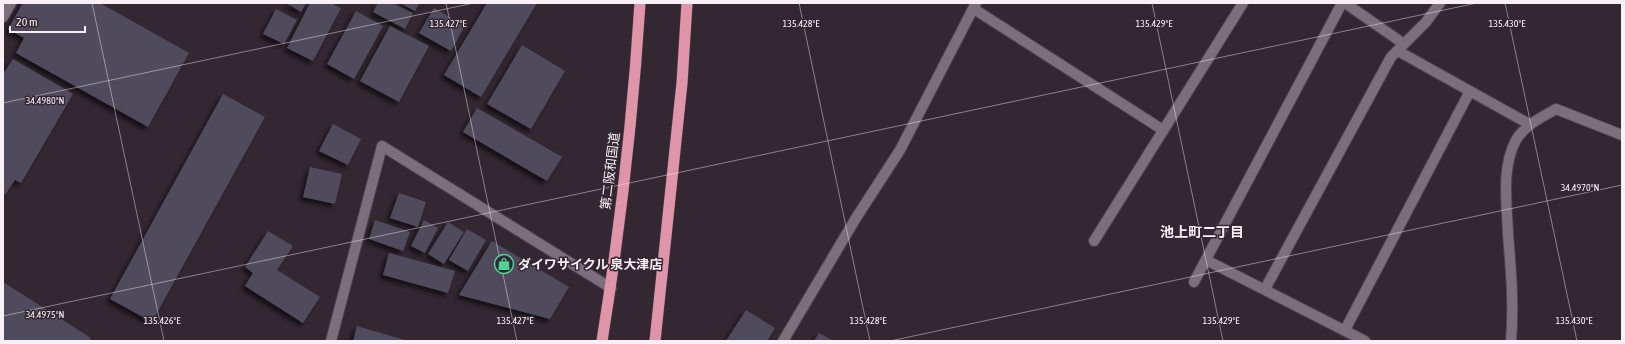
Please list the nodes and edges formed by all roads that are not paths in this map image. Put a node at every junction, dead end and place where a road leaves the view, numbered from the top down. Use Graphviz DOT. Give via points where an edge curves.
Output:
graph roads {
  1 [pos="11,3"];
  2 [pos="640,3"];
  3 [pos="687,3"];
  4 [pos="1243,3"];
  5 [pos="1342,3"];
  6 [pos="1346,3"];
  7 [pos="1440,3"];
  8 [pos="975,6"];
  9 [pos="3,17"];
  10 [pos="1401,47"];
  11 [pos="1470,91"];
  12 [pos="1529,124"];
  13 [pos="1164,130"];
  14 [pos="1622,135"];
  15 [pos="1094,241"];
  16 [pos="1206,260"];
  17 [pos="1194,282"];
  18 [pos="611,288"];
  19 [pos="1265,289"];
  20 [pos="1345,330"];
  21 [pos="331,341"];
  22 [pos="602,341"];
  23 [pos="655,341"];
  24 [pos="783,341"];
  25 [pos="1365,341"];
  26 [pos="1511,341"];
  1 -- 9 [label="street"];
  2 -- 18 [label="highway, 第二阪和国道" via="635,80"];
  3 -- 23 [label="highway" via="682,83"];
  4 -- 13 [label="street"];
  5 -- 16 [label="street"];
  6 -- 10 [label="street"];
  7 -- 10 [label="street" via="1426,22"];
  8 -- 13 [label="street"];
  8 -- 24 [label="street" via="900,150 856,218"];
  10 -- 11 [label="street"];
  10 -- 19 [label="street" via="1391,57"];
  11 -- 12 [label="street"];
  11 -- 20 [label="street"];
  12 -- 14 [label="street" via="1556,109"];
  12 -- 26 [label="street" via="1516,140 1509,159 1506,187 1513,316"];
  13 -- 15 [label="street"];
  16 -- 17 [label="street"];
  16 -- 19 [label="street"];
  18 -- 21 [label="street" via="382,146"];
  18 -- 22 [label="highway, 第二阪和国道"];
  19 -- 20 [label="street"];
  20 -- 25 [label="street"];
}
